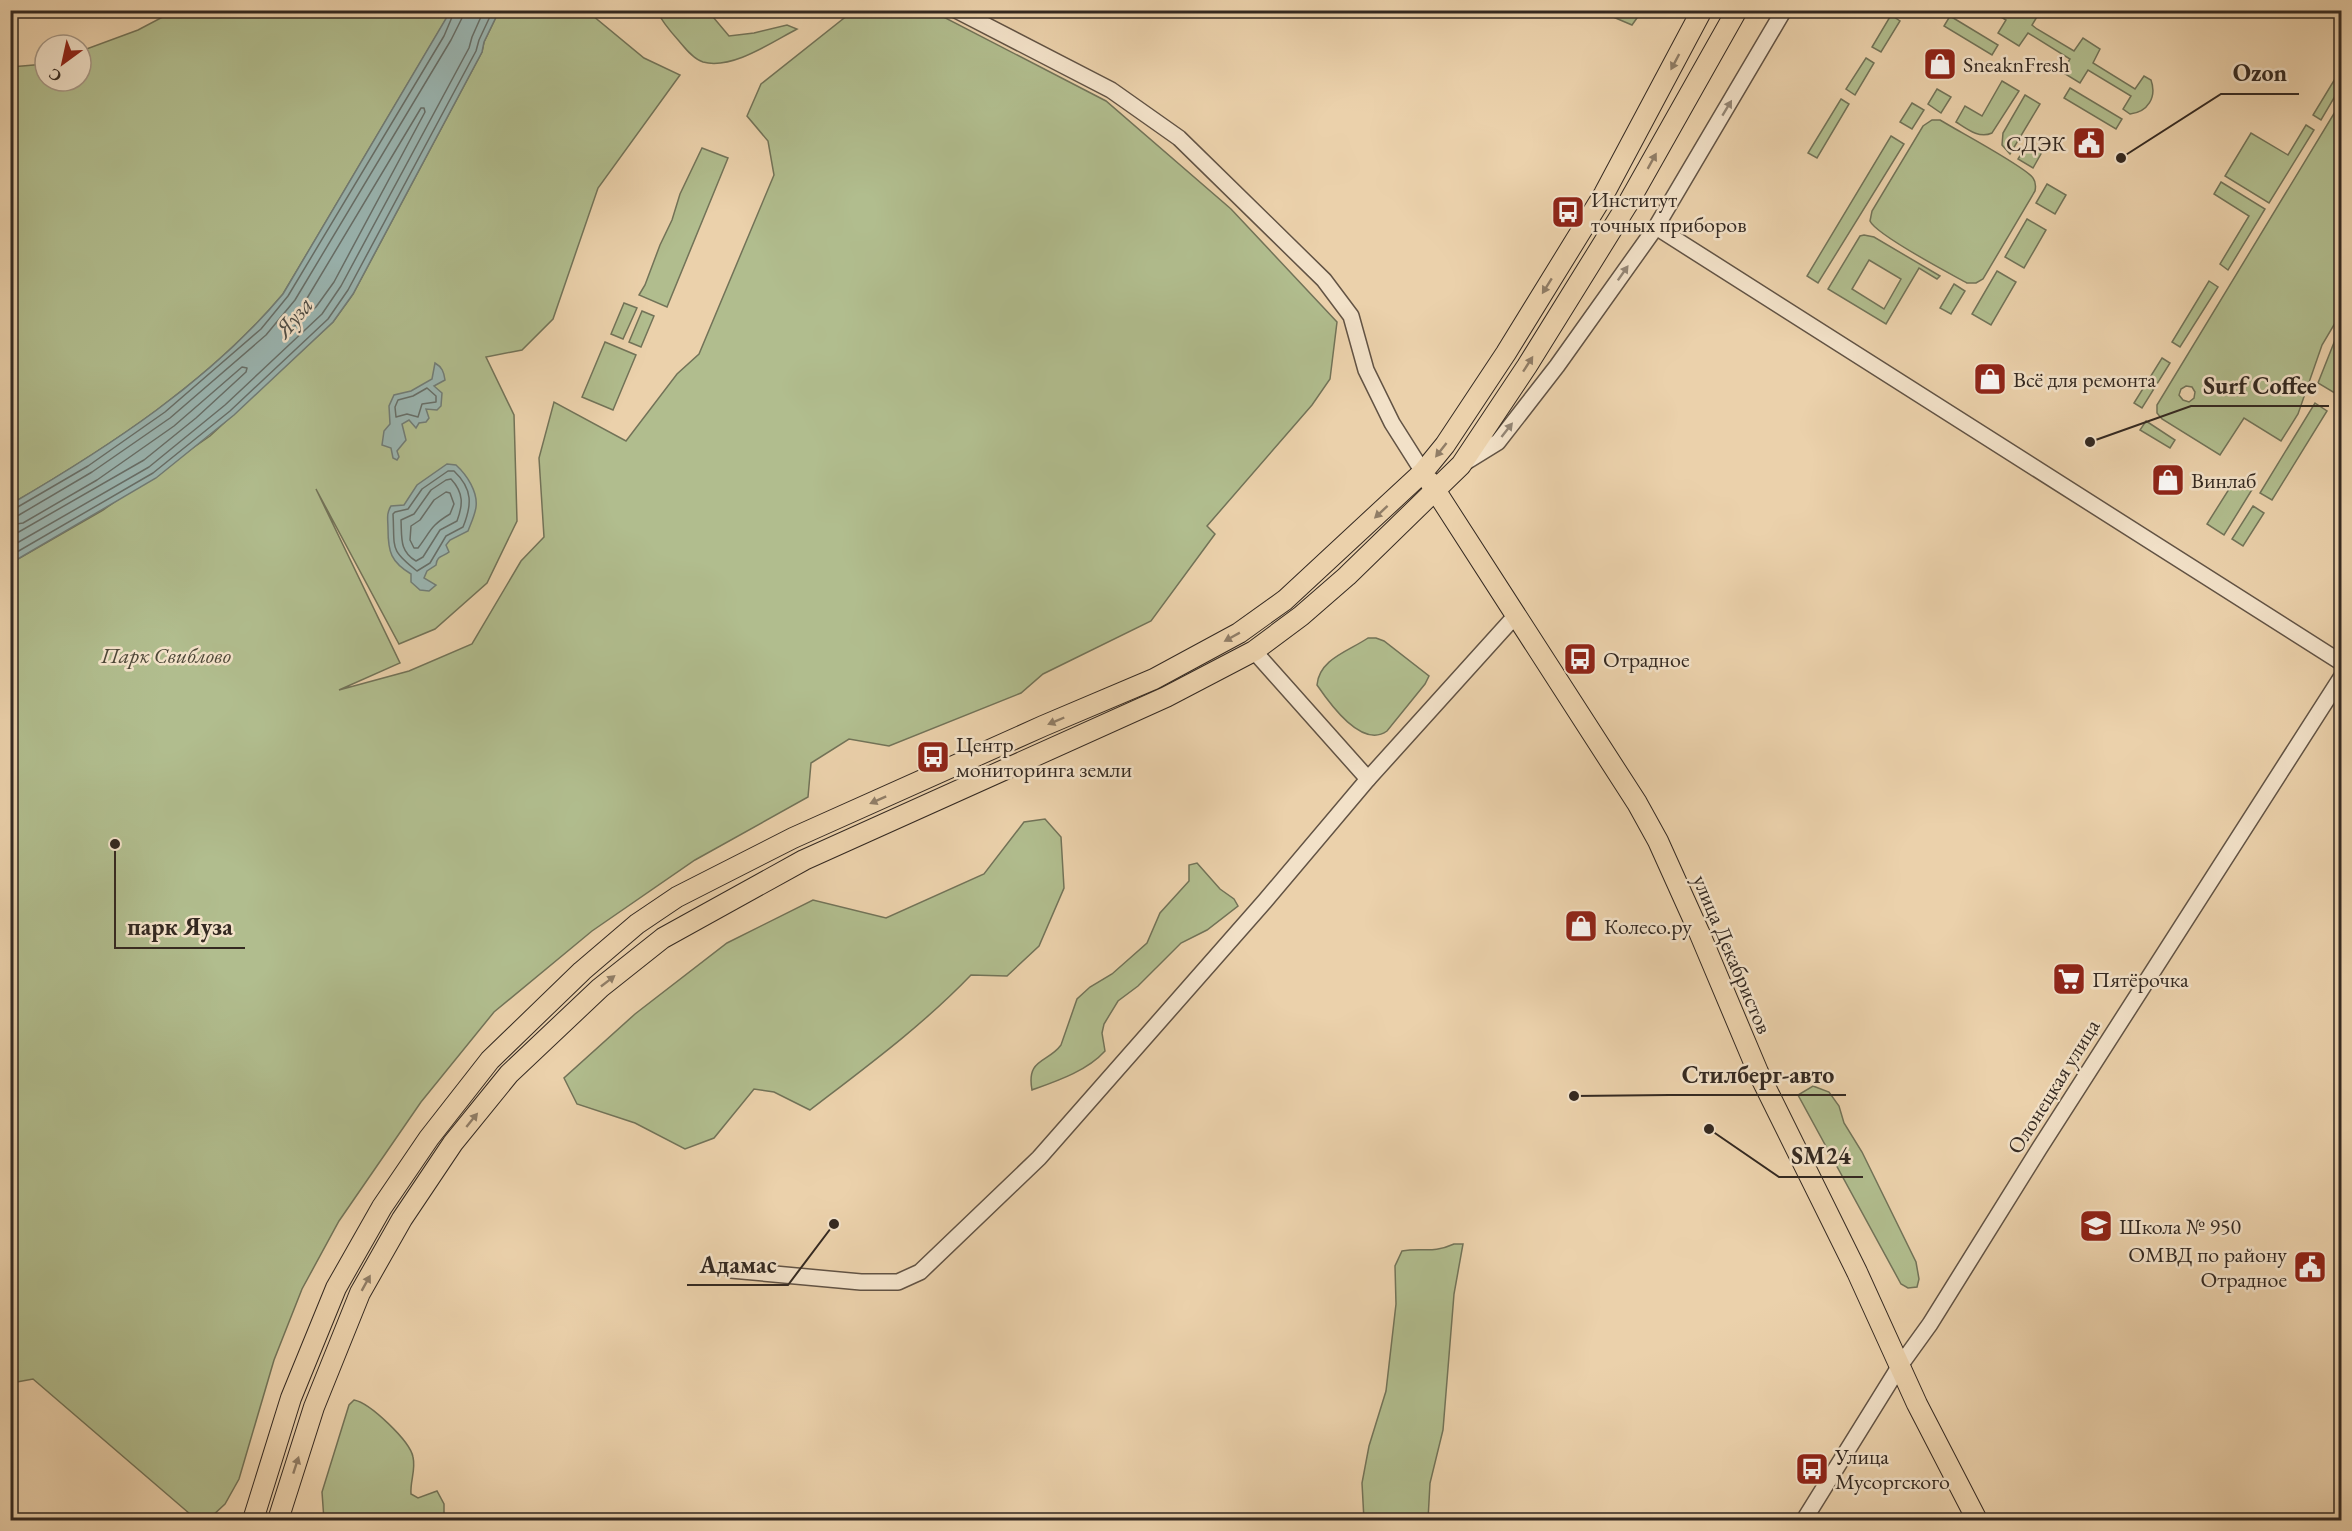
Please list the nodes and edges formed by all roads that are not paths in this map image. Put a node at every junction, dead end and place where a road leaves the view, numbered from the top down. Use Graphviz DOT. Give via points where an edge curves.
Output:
graph roads {
  1 [pos="956,10"];
  2 [pos="1702,10"];
  3 [pos="1737,10"];
  4 [pos="1785,10"];
  5 [pos="1656,227"];
  6 [pos="1461,465"];
  7 [pos="1423,472"];
  8 [pos="1436,491"];
  9 [pos="1516,614"];
  10 [pos="1254,651"];
  11 [pos="2342,663"];
  12 [pos="2342,676"];
  13 [pos="1368,779"];
  14 [pos="731,1270"];
  15 [pos="1899,1367"];
  16 [pos="253,1521"];
  17 [pos="278,1521"];
  18 [pos="1804,1521"];
  19 [pos="1977,1521"];
  1 -- 7 [label="street" via="1111,90 1179,138 1324,280 1351,316 1366,370 1392,423"];
  2 -- 7 [label="main road, one-way" via="1605,194 1506,353"];
  6 -- 3 [label="main road, one-way" via="1627,205"];
  5 -- 4 [label="street, one-way"];
  6 -- 5 [label="street, one-way" via="1498,442"];
  5 -- 11 [label="street"];
  6 -- 8 [label="main road"];
  7 -- 8 [label="main road, улица Декабристов"];
  7 -- 16 [label="main road, one-way" via="1285,600 1239,633 1154,679 793,838 688,892 637,924 582,971 490,1060 382,1207 336,1288 291,1398"];
  8 -- 9 [label="main road, улица Декабристов"];
  8 -- 10 [label="main road" via="1347,576"];
  9 -- 13 [label="street"];
  9 -- 15 [label="main road, улица Декабристов" via="1658,841 1758,1071"];
  10 -- 13 [label="street"];
  17 -- 10 [label="main road, one-way" via="314,1407 360,1293 402,1219 453,1143 509,1074 600,988 663,938 804,860 1166,697"];
  12 -- 15 [label="street, Олонецкая улица"];
  13 -- 14 [label="street" via="1040,1158 920,1272 898,1282 861,1282"];
  15 -- 18 [label="street"];
  15 -- 19 [label="main road, улица Декабристов"];
}
